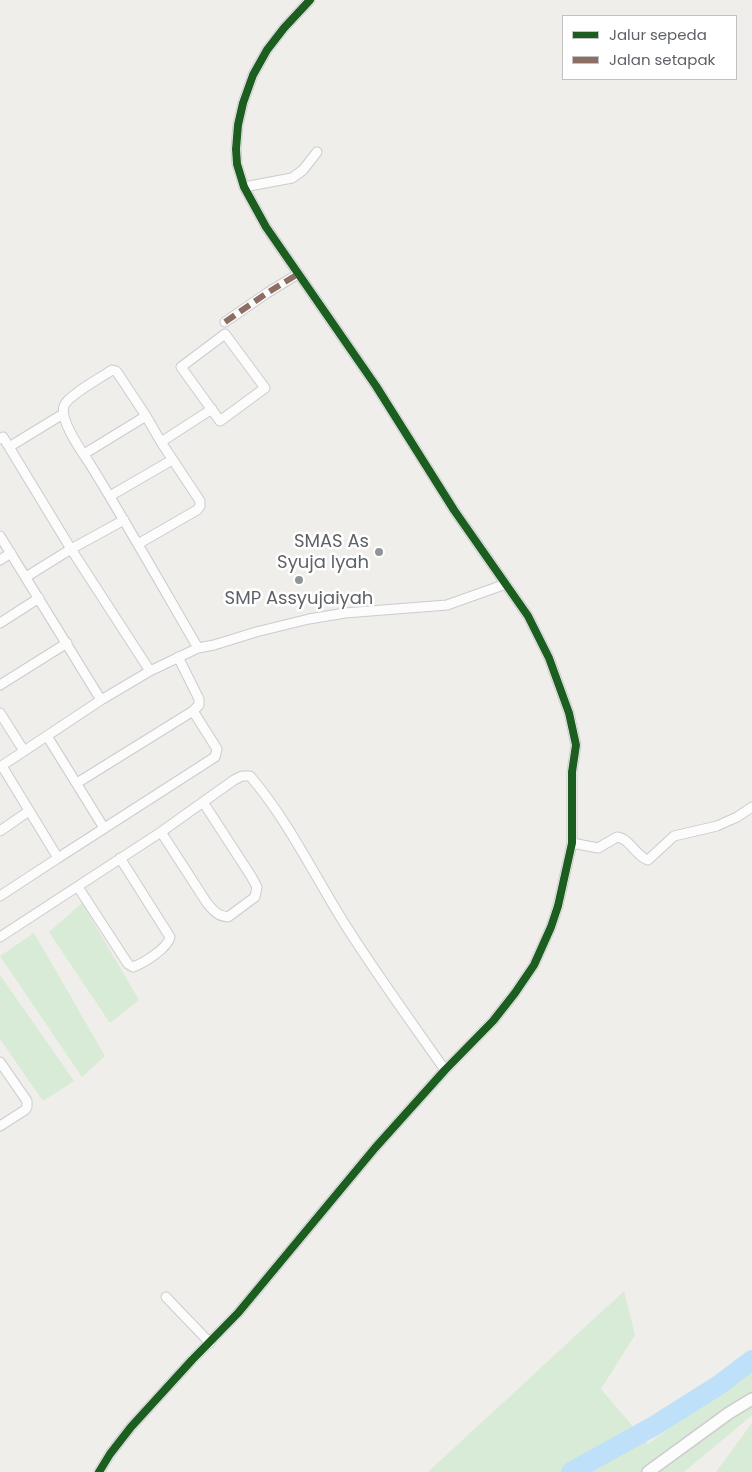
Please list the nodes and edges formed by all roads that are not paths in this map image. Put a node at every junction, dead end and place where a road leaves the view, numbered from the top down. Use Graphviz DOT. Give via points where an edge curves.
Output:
graph roads {
  1 [pos="310,0"];
  2 [pos="317,152"];
  3 [pos="244,188"];
  4 [pos="298,274"];
  5 [pos="225,322"];
  6 [pos="212,409"];
  7 [pos="63,414"];
  8 [pos="146,416"];
  9 [pos="0,439"];
  10 [pos="161,442"];
  11 [pos="9,447"];
  12 [pos="84,454"];
  13 [pos="172,460"];
  14 [pos="110,496"];
  15 [pos="124,520"];
  16 [pos="0,536"];
  17 [pos="138,544"];
  18 [pos="71,549"];
  19 [pos="11,554"];
  20 [pos="0,560"];
  21 [pos="26,577"];
  22 [pos="506,584"];
  23 [pos="39,598"];
  24 [pos="0,623"];
  25 [pos="67,643"];
  26 [pos="198,648"];
  27 [pos="178,657"];
  28 [pos="150,671"];
  29 [pos="0,685"];
  30 [pos="102,700"];
  31 [pos="193,711"];
  32 [pos="0,713"];
  33 [pos="47,736"];
  34 [pos="24,751"];
  35 [pos="1,766"];
  36 [pos="77,783"];
  37 [pos="203,802"];
  38 [pos="752,807"];
  39 [pos="30,811"];
  40 [pos="104,828"];
  41 [pos="0,831"];
  42 [pos="161,832"];
  43 [pos="572,844"];
  44 [pos="58,858"];
  45 [pos="120,858"];
  46 [pos="78,887"];
  47 [pos="0,896"];
  48 [pos="0,937"];
  49 [pos="0,1062"];
  50 [pos="445,1070"];
  51 [pos="0,1126"];
  52 [pos="166,1296"];
  53 [pos="210,1343"];
  54 [pos="752,1399"];
  55 [pos="99,1472"];
  56 [pos="648,1472"];
  1 -- 3 [label="street" via="267,50 243,103 236,149"];
  2 -- 3 [label="street" via="292,178"];
  3 -- 4 [label="street"];
  4 -- 5 [label="street"];
  4 -- 22 [label="street"];
  6 -- 6 [label="street" via="181,367 225,334 265,388 220,420"];
  6 -- 10 [label="street"];
  7 -- 8 [label="street" via="69,399 112,370 119,375"];
  7 -- 11 [label="street"];
  7 -- 12 [label="street"];
  8 -- 10 [label="street"];
  8 -- 12 [label="street"];
  9 -- 11 [label="street" via="3,437"];
  10 -- 13 [label="street"];
  11 -- 18 [label="street"];
  12 -- 14 [label="street"];
  13 -- 14 [label="street"];
  13 -- 17 [label="street" via="200,501 200,506"];
  14 -- 15 [label="street"];
  15 -- 17 [label="street"];
  15 -- 18 [label="street"];
  16 -- 19 [label="street"];
  17 -- 26 [label="street"];
  18 -- 21 [label="street"];
  18 -- 28 [label="street"];
  19 -- 20 [label="street"];
  19 -- 21 [label="street"];
  21 -- 23 [label="street"];
  22 -- 26 [label="street" via="447,605 309,619"];
  22 -- 43 [label="street" via="528,616 549,658 569,713 576,745 572,772"];
  23 -- 24 [label="street"];
  23 -- 25 [label="street"];
  25 -- 29 [label="street"];
  25 -- 30 [label="street"];
  26 -- 27 [label="street"];
  27 -- 28 [label="street"];
  27 -- 31 [label="street" via="199,699"];
  28 -- 30 [label="street"];
  30 -- 33 [label="street"];
  31 -- 36 [label="street"];
  31 -- 40 [label="street" via="217,749 215,757"];
  32 -- 34 [label="street"];
  33 -- 34 [label="street"];
  33 -- 36 [label="street"];
  34 -- 35 [label="street"];
  35 -- 39 [label="street"];
  36 -- 40 [label="street"];
  37 -- 42 [label="street"];
  37 -- 42 [label="street" via="257,887 255,897 228,917 214,912"];
  37 -- 50 [label="street" via="242,776 250,776 260,787 347,928"];
  38 -- 43 [label="street" via="716,826 674,836 648,860 628,842 617,837 598,848"];
  39 -- 41 [label="street"];
  39 -- 44 [label="street"];
  40 -- 44 [label="street"];
  42 -- 45 [label="street"];
  43 -- 50 [label="street" via="558,906 534,965 493,1021"];
  44 -- 47 [label="street"];
  45 -- 46 [label="street"];
  45 -- 46 [label="street" via="170,937 164,948 141,964 133,967 128,964"];
  46 -- 48 [label="street"];
  49 -- 51 [label="street" via="27,1101 27,1106"];
  50 -- 53 [label="street"];
  52 -- 53 [label="street"];
  53 -- 55 [label="street" via="130,1427"];
  54 -- 56 [label="street"];
}
